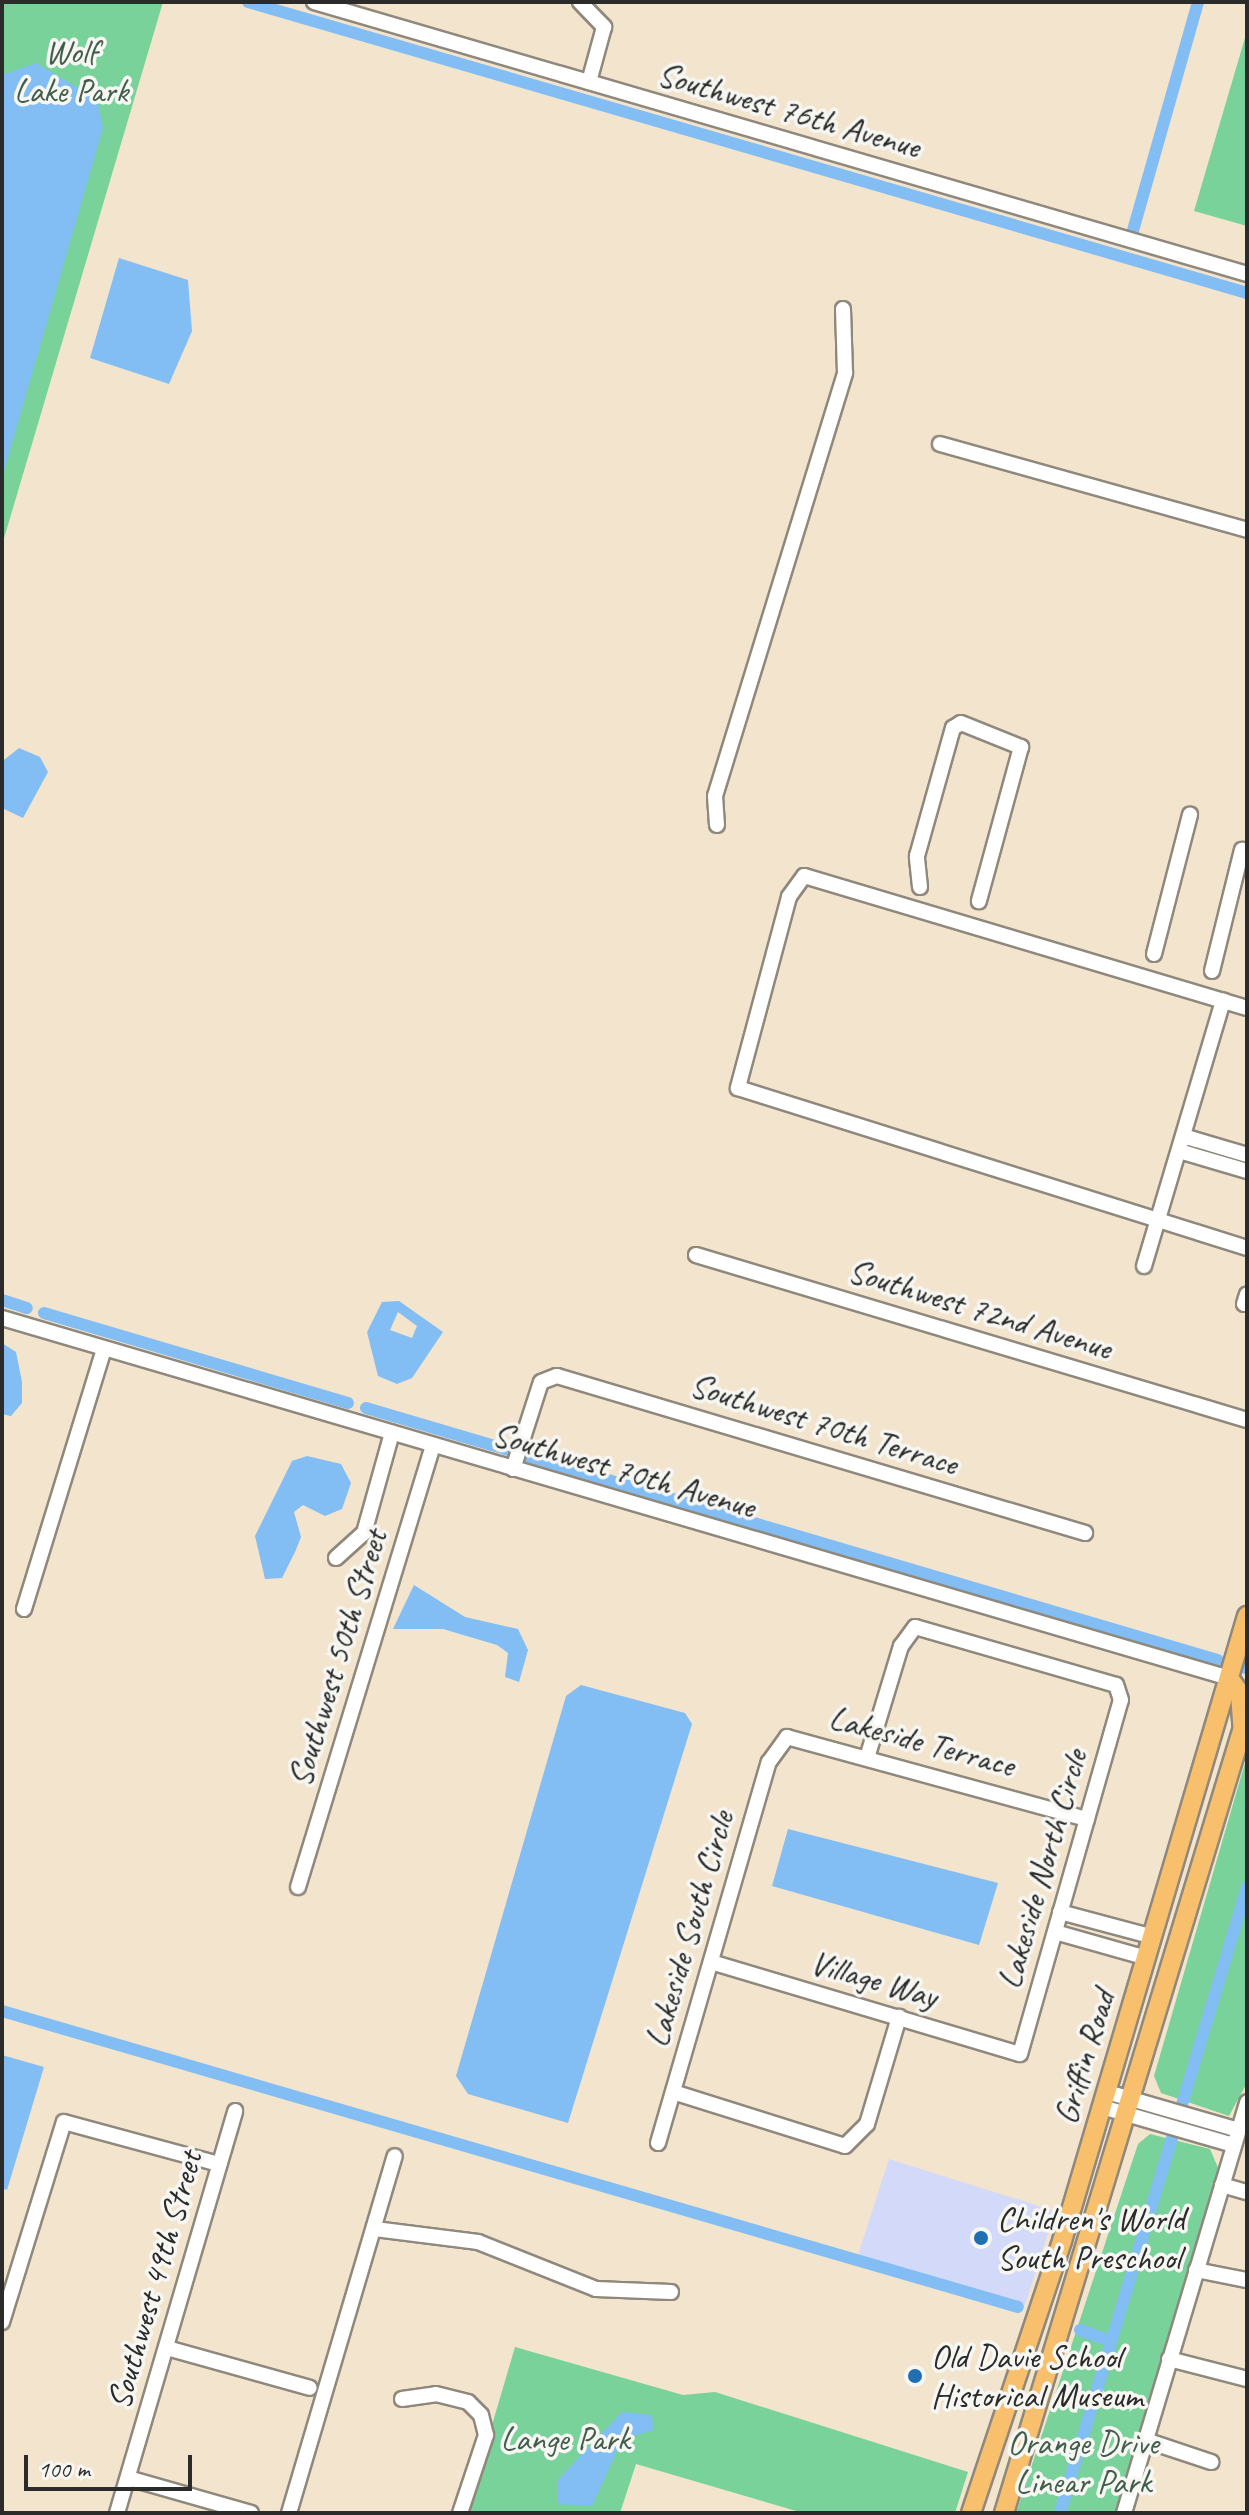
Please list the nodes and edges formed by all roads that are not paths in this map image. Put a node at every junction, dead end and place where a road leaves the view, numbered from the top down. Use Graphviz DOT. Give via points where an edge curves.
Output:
graph roads {
  1 [pos="314,2"];
  2 [pos="580,2"];
  3 [pos="589,82"];
  4 [pos="1247,274"];
  5 [pos="843,309"];
  6 [pos="940,444"];
  7 [pos="1247,530"];
  8 [pos="1190,815"];
  9 [pos="717,825"];
  10 [pos="1242,850"];
  11 [pos="920,887"];
  12 [pos="979,901"];
  13 [pos="1154,954"];
  14 [pos="1212,971"];
  15 [pos="1223,1001"];
  16 [pos="1247,1008"];
  17 [pos="1181,1144"];
  18 [pos="1247,1155"];
  19 [pos="1247,1171"];
  20 [pos="1158,1221"];
  21 [pos="1247,1248"];
  22 [pos="696,1255"];
  23 [pos="1144,1266"];
  24 [pos="2,1318"];
  25 [pos="104,1349"];
  26 [pos="1247,1420"];
  27 [pos="392,1433"];
  28 [pos="433,1445"];
  29 [pos="513,1469"];
  30 [pos="1085,1533"];
  31 [pos="336,1558"];
  32 [pos="24,1609"];
  33 [pos="1247,1616"];
  34 [pos="1241,1637"];
  35 [pos="1247,1661"];
  36 [pos="1229,1678"];
  37 [pos="1244,1723"];
  38 [pos="787,1737"];
  39 [pos="867,1758"];
  40 [pos="1087,1819"];
  41 [pos="298,1887"];
  42 [pos="1060,1912"];
  43 [pos="1055,1932"];
  44 [pos="1153,1937"];
  45 [pos="1147,1958"];
  46 [pos="711,1962"];
  47 [pos="899,2017"];
  48 [pos="1020,2054"];
  49 [pos="673,2092"];
  50 [pos="1105,2099"];
  51 [pos="1247,2102"];
  52 [pos="1131,2107"];
  53 [pos="235,2111"];
  54 [pos="1239,2130"];
  55 [pos="658,2143"];
  56 [pos="1234,2145"];
  57 [pos="395,2156"];
  58 [pos="219,2164"];
  59 [pos="1222,2185"];
  60 [pos="1247,2192"];
  61 [pos="375,2229"];
  62 [pos="1196,2270"];
  63 [pos="1247,2280"];
  64 [pos="671,2292"];
  65 [pos="2,2322"];
  66 [pos="167,2348"];
  67 [pos="1169,2359"];
  68 [pos="1247,2379"];
  69 [pos="1017,2380"];
  70 [pos="310,2388"];
  71 [pos="402,2399"];
  72 [pos="1035,2418"];
  73 [pos="1145,2440"];
  74 [pos="1211,2462"];
  75 [pos="128,2478"];
  76 [pos="117,2513"];
  77 [pos="251,2513"];
  78 [pos="289,2513"];
  79 [pos="460,2513"];
  80 [pos="971,2513"];
  81 [pos="1004,2513"];
  82 [pos="1124,2513"];
  1 -- 3 [label="street, Southwest 76th Avenue"];
  2 -- 3 [label="street" via="604,27"];
  3 -- 4 [label="street, Southwest 76th Avenue"];
  5 -- 9 [label="street" via="845,373 715,796"];
  6 -- 7 [label="street"];
  8 -- 13 [label="street"];
  10 -- 14 [label="street"];
  11 -- 12 [label="street" via="917,856 953,728 961,723 1021,747"];
  15 -- 16 [label="street"];
  15 -- 17 [label="street"];
  15 -- 20 [label="street" via="804,876 789,897 738,1088 746,1095"];
  17 -- 18 [label="street"];
  17 -- 19 [label="street"];
  17 -- 20 [label="street"];
  20 -- 21 [label="street"];
  20 -- 23 [label="street"];
  22 -- 26 [label="street, Southwest 72nd Avenue"];
  24 -- 25 [label="street, Southwest 70th Avenue"];
  25 -- 27 [label="street, Southwest 70th Avenue"];
  25 -- 32 [label="street"];
  27 -- 28 [label="street, Southwest 70th Avenue"];
  27 -- 31 [label="street" via="364,1533"];
  28 -- 29 [label="street, Southwest 70th Avenue"];
  28 -- 41 [label="street, Southwest 50th Street"];
  29 -- 30 [label="street, Southwest 70th Terrace" via="546,1376"];
  29 -- 36 [label="street, Southwest 70th Avenue"];
  33 -- 34 [label="main road, Griffin Road"];
  34 -- 35 [label="main road"];
  34 -- 36 [label="main road, Griffin Road"];
  36 -- 37 [label="main road" via="1242,1703"];
  36 -- 44 [label="main road, Griffin Road"];
  37 -- 52 [label="main road, Griffin Road"];
  38 -- 39 [label="street, Lakeside Terrace"];
  38 -- 46 [label="street, Lakeside South Circle" via="769,1762"];
  39 -- 40 [label="street, Lakeside Terrace"];
  39 -- 40 [label="street, Lakeside North Circle" via="901,1646 915,1627 1105,1677 1121,1700"];
  40 -- 42 [label="street, Lakeside North Circle"];
  42 -- 43 [label="street, Lakeside North Circle"];
  42 -- 44 [label="street"];
  43 -- 45 [label="street"];
  43 -- 48 [label="street, Lakeside North Circle"];
  44 -- 45 [label="main road, Griffin Road"];
  45 -- 50 [label="main road, Griffin Road"];
  46 -- 47 [label="street, Village Way"];
  46 -- 49 [label="street, Lakeside South Circle"];
  47 -- 48 [label="street, Village Way"];
  47 -- 49 [label="street" via="867,2124 845,2146"];
  49 -- 55 [label="street, Lakeside South Circle"];
  50 -- 52 [label="street"];
  50 -- 69 [label="main road, Griffin Road"];
  51 -- 54 [label="street"];
  52 -- 54 [label="street" via="1154,2105"];
  52 -- 56 [label="street" via="1149,2120"];
  52 -- 72 [label="main road, Griffin Road"];
  53 -- 58 [label="street, Southwest 49th Street"];
  54 -- 56 [label="street"];
  56 -- 59 [label="street"];
  57 -- 61 [label="street"];
  58 -- 65 [label="street" via="64,2122"];
  58 -- 66 [label="street, Southwest 49th Street"];
  59 -- 60 [label="street"];
  59 -- 62 [label="street"];
  61 -- 64 [label="street" via="478,2242 596,2289"];
  61 -- 78 [label="street"];
  62 -- 63 [label="street"];
  62 -- 67 [label="street"];
  66 -- 70 [label="street"];
  66 -- 75 [label="street, Southwest 49th Street"];
  67 -- 68 [label="street"];
  67 -- 73 [label="street"];
  69 -- 72 [label="main road" via="1021,2408"];
  69 -- 80 [label="main road, Griffin Road"];
  71 -- 79 [label="street" via="436,2394 468,2402 481,2415 486,2435"];
  72 -- 81 [label="main road, Griffin Road"];
  73 -- 74 [label="street"];
  73 -- 82 [label="street"];
  75 -- 76 [label="street, Southwest 49th Street"];
  75 -- 77 [label="street"];
}
